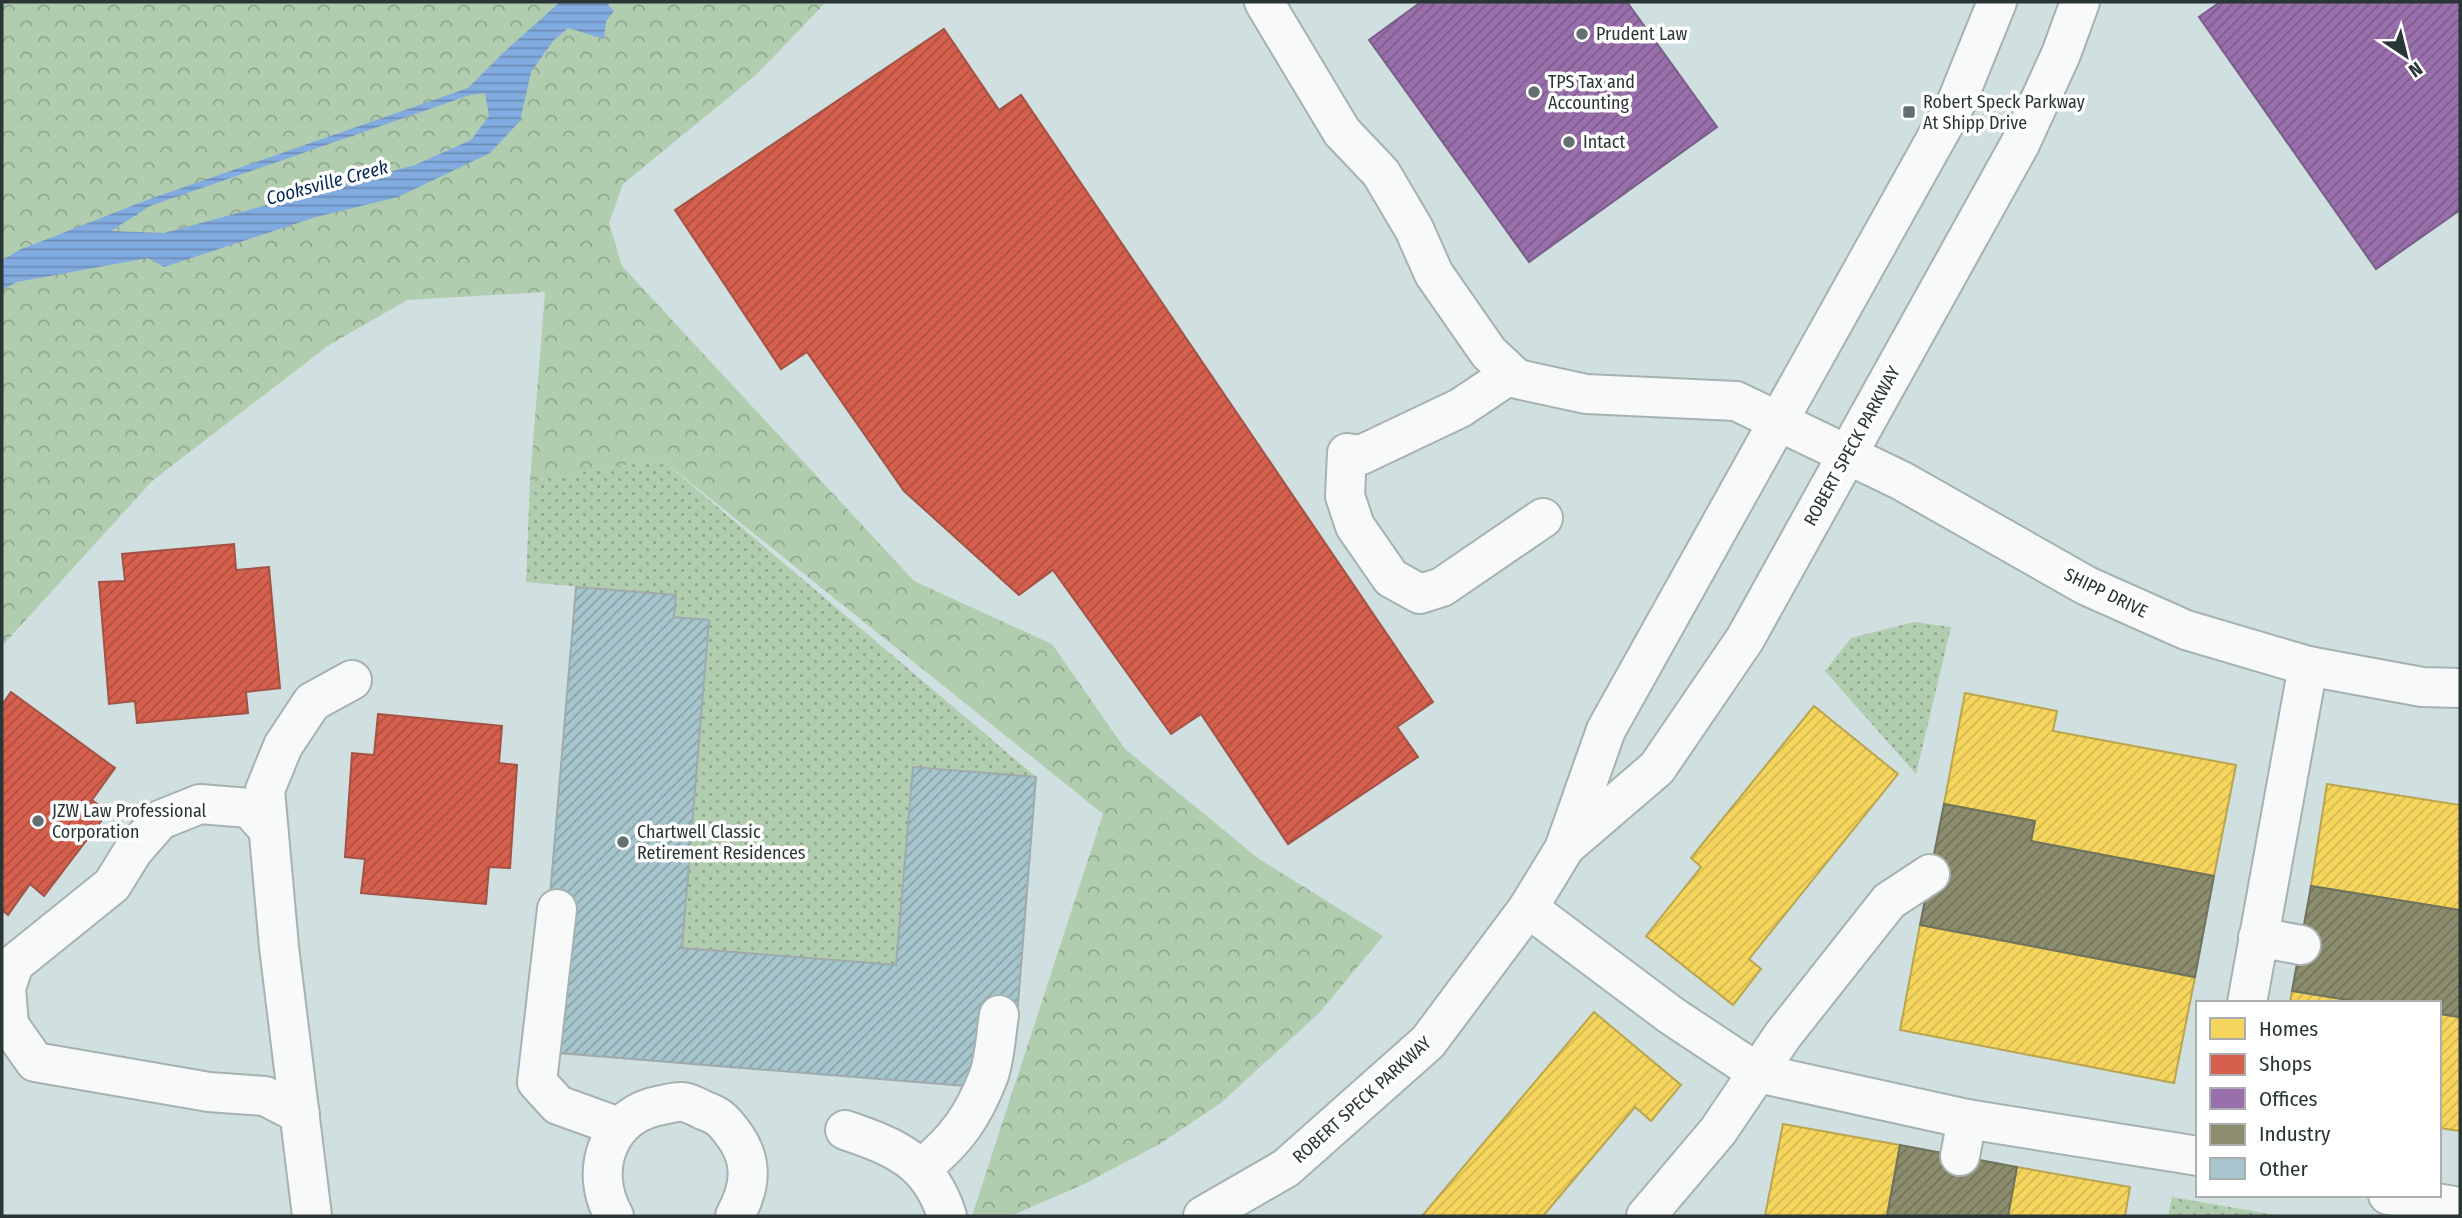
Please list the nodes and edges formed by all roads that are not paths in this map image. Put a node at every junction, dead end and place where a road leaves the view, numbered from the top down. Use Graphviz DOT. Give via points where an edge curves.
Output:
graph roads {
  1 [pos="1264,2"];
  2 [pos="1997,2"];
  3 [pos="2080,2"];
  4 [pos="1504,367"];
  5 [pos="1779,421"];
  6 [pos="1847,454"];
  7 [pos="1543,518"];
  8 [pos="2308,666"];
  9 [pos="352,680"];
  10 [pos="2460,688"];
  11 [pos="268,830"];
  12 [pos="1563,849"];
  13 [pos="1930,874"];
  14 [pos="1528,908"];
  15 [pos="557,909"];
  16 [pos="2258,937"];
  17 [pos="2301,945"];
  18 [pos="2247,1001"];
  19 [pos="999,1015"];
  20 [pos="1758,1073"];
  21 [pos="300,1114"];
  22 [pos="1967,1119"];
  23 [pos="619,1127"];
  24 [pos="845,1130"];
  25 [pos="1960,1156"];
  26 [pos="2196,1156"];
  27 [pos="922,1168"];
  28 [pos="2400,1197"];
  29 [pos="2460,1207"];
  30 [pos="312,1216"];
  31 [pos="614,1216"];
  32 [pos="735,1216"];
  33 [pos="947,1216"];
  34 [pos="1203,1216"];
  35 [pos="1646,1216"];
  1 -- 4 [label="street" via="1342,132 1381,173 1434,274 1489,353"];
  2 -- 5 [label="street, ROBERT SPECK PARKWAY" via="1957,101"];
  3 -- 6 [label="street, ROBERT SPECK PARKWAY" via="2020,144"];
  4 -- 5 [label="street, SHIPP DRIVE" via="1517,379 1586,394 1737,401"];
  4 -- 7 [label="street" via="1499,382 1460,408 1361,455 1347,453 1345,496 1354,526 1391,578 1420,594 1442,587"];
  5 -- 6 [label="street, SHIPP DRIVE"];
  5 -- 12 [label="street, ROBERT SPECK PARKWAY" via="1606,730"];
  6 -- 8 [label="street, SHIPP DRIVE" via="2087,586 2186,630"];
  6 -- 12 [label="street, ROBERT SPECK PARKWAY" via="1745,639 1657,768"];
  8 -- 10 [label="street, SHIPP DRIVE" via="2422,687"];
  8 -- 16 [label="street"];
  9 -- 11 [label="street" via="312,702 283,746 265,790"];
  11 -- 21 [label="street"];
  11 -- 21 [label="street" via="249,808 200,804 160,820 132,851 112,885 14,964 6,988 9,1025 35,1062 209,1092 265,1096"];
  12 -- 14 [label="street, ROBERT SPECK PARKWAY"];
  13 -- 20 [label="street" via="1889,901"];
  14 -- 20 [label="street" via="1672,1016"];
  14 -- 34 [label="street, ROBERT SPECK PARKWAY" via="1428,1042 1286,1168"];
  15 -- 23 [label="street" via="537,1082 558,1105"];
  16 -- 17 [label="street"];
  16 -- 18 [label="street"];
  19 -- 27 [label="street" via="990,1073 962,1130"];
  20 -- 22 [label="street"];
  20 -- 35 [label="street" via="1718,1131"];
  21 -- 30 [label="street"];
  22 -- 25 [label="street"];
  22 -- 26 [label="street"];
  23 -- 31 [label="street" via="605,1152 601,1179"];
  23 -- 32 [label="street" via="645,1108 683,1102 719,1116 742,1146 749,1172"];
  24 -- 27 [label="street" via="886,1144"];
  27 -- 33 [label="street"];
  28 -- 29 [label="street"];
}
